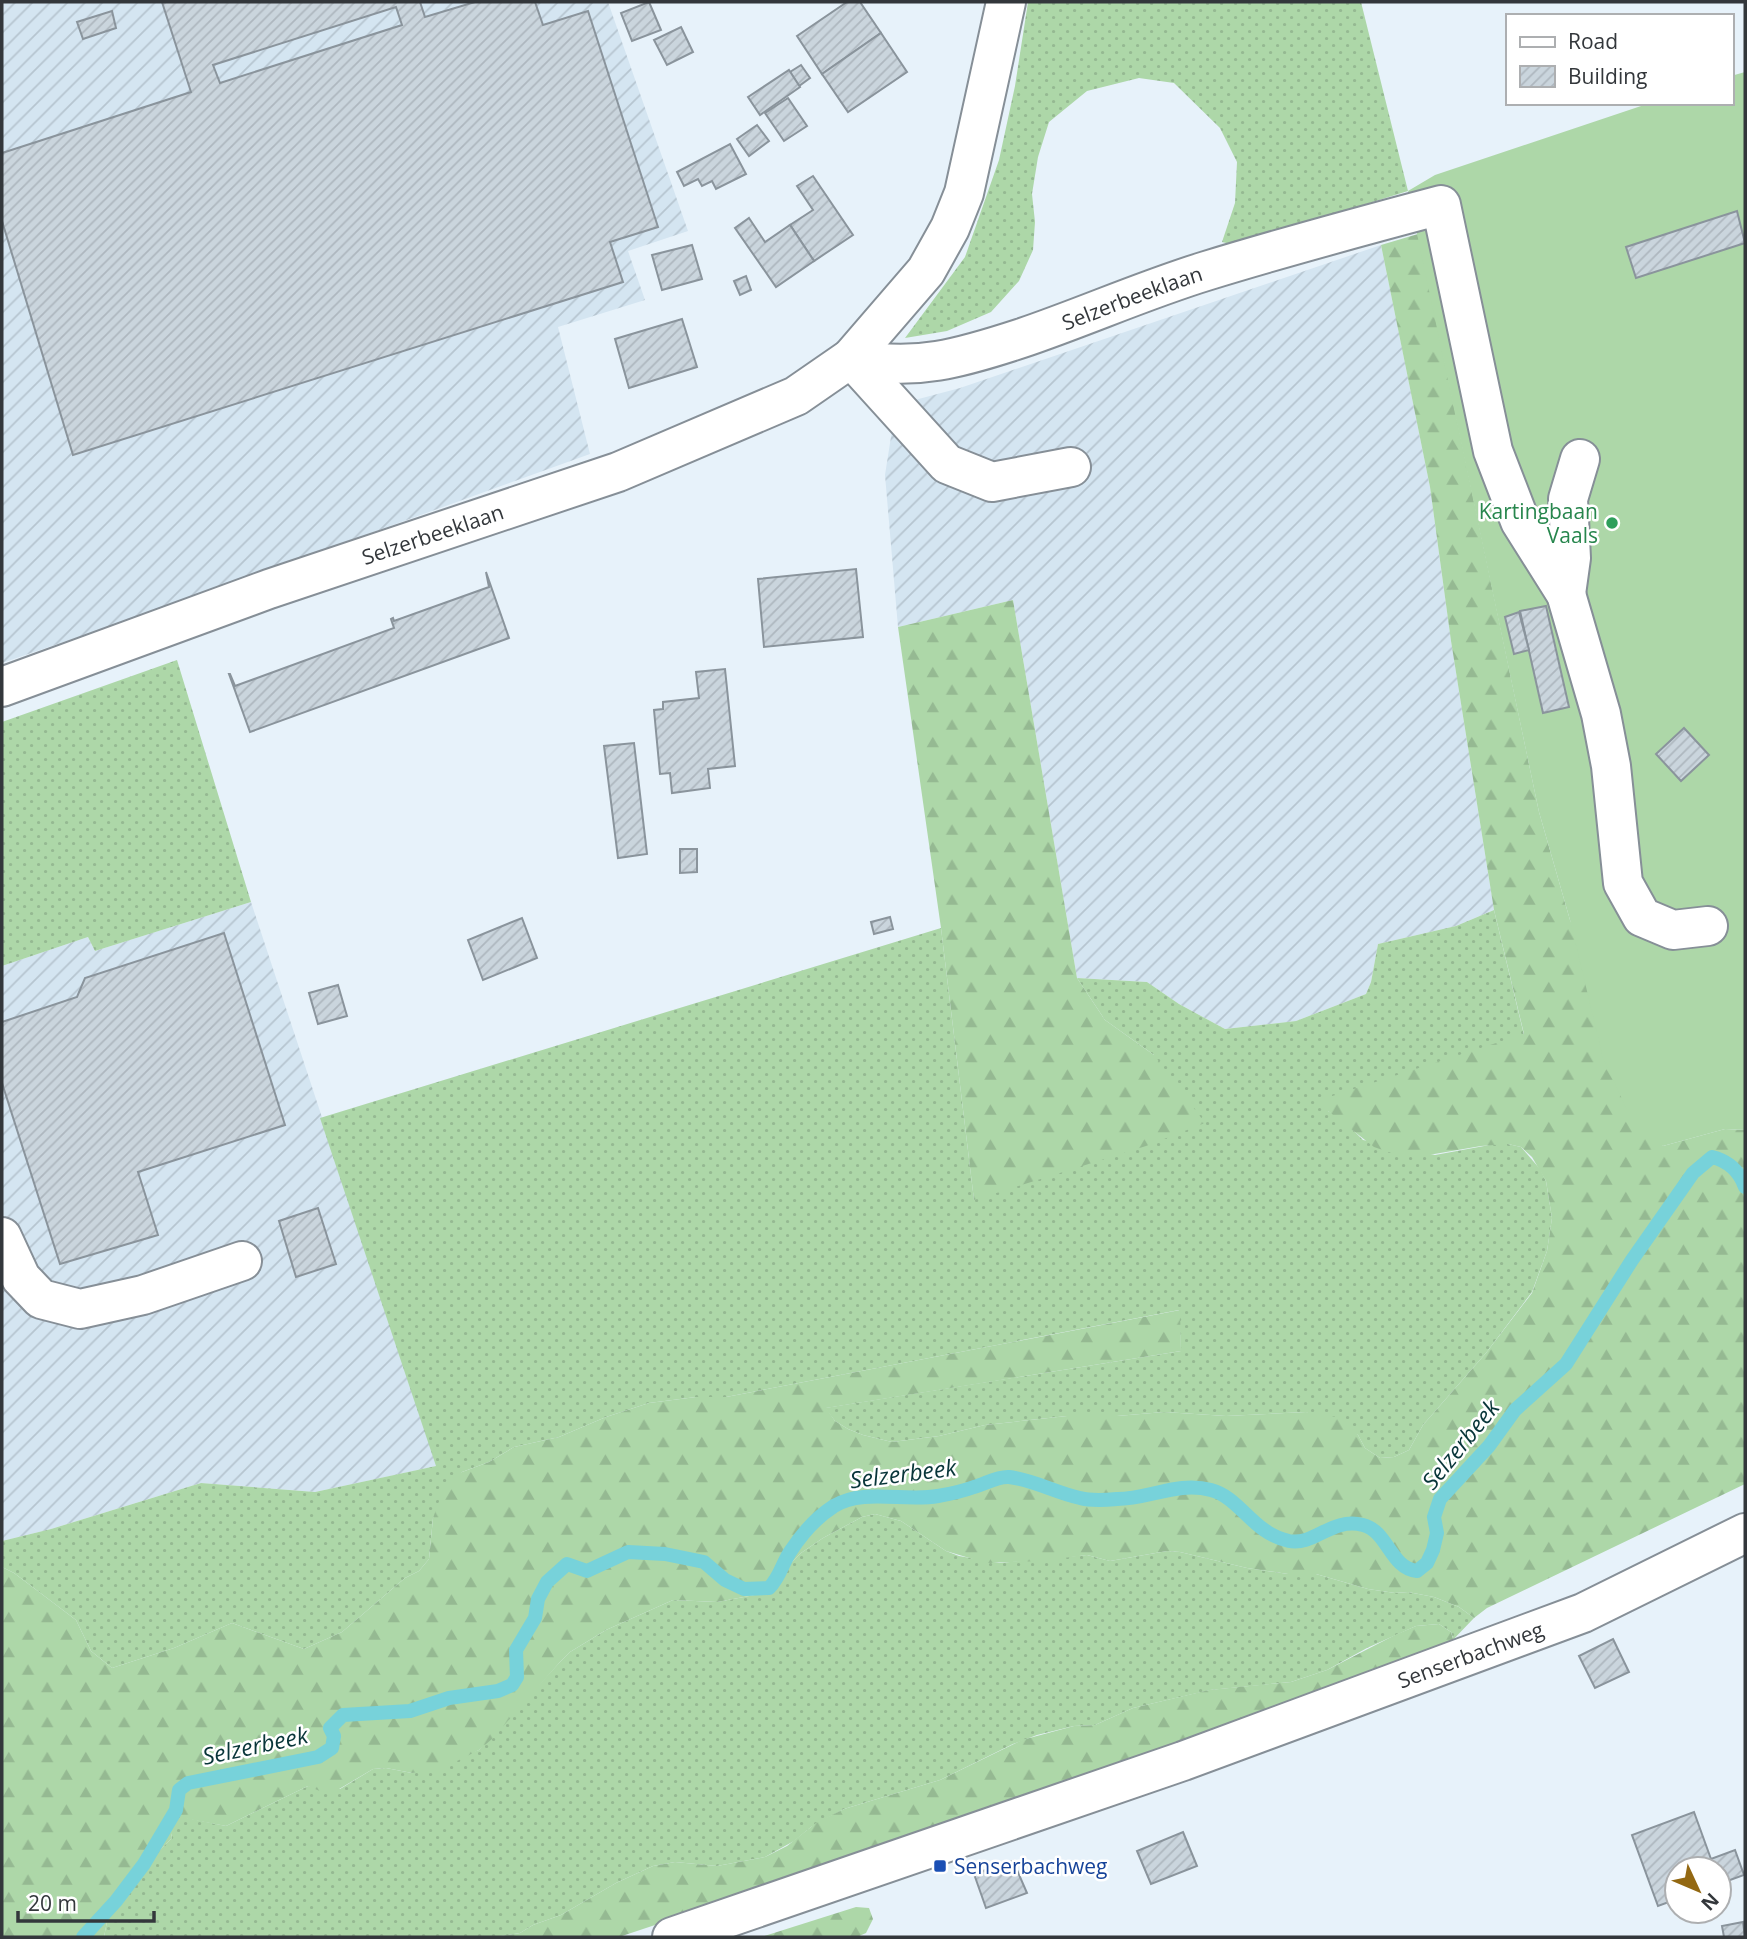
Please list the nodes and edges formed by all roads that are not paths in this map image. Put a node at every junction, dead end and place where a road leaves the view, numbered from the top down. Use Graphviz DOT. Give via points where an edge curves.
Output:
graph roads {
  1 [pos="1006,2"];
  2 [pos="851,358"];
  3 [pos="1580,459"];
  4 [pos="1071,467"];
  5 [pos="1566,594"];
  6 [pos="2,687"];
  7 [pos="1708,926"];
  8 [pos="2,1237"];
  9 [pos="242,1261"];
  10 [pos="1745,1533"];
  11 [pos="672,1937"];
  1 -- 2 [label="street, Selzerbeeklaan" via="964,193 950,228 926,271"];
  2 -- 4 [label="street" via="947,464 992,482"];
  2 -- 5 [label="street, Selzerbeeklaan" via="877,365 967,356 1204,272 1441,205 1493,450 1520,521"];
  2 -- 6 [label="street, Selzerbeeklaan" via="796,396 618,472 269,589"];
  3 -- 5 [label="street" via="1568,499 1571,558"];
  5 -- 7 [label="street" via="1601,714 1623,883 1642,917 1673,930"];
  8 -- 9 [label="street" via="20,1278 41,1300 80,1309 143,1295"];
  10 -- 11 [label="street, Senserbachweg" via="1570,1617 1170,1765"];
}
